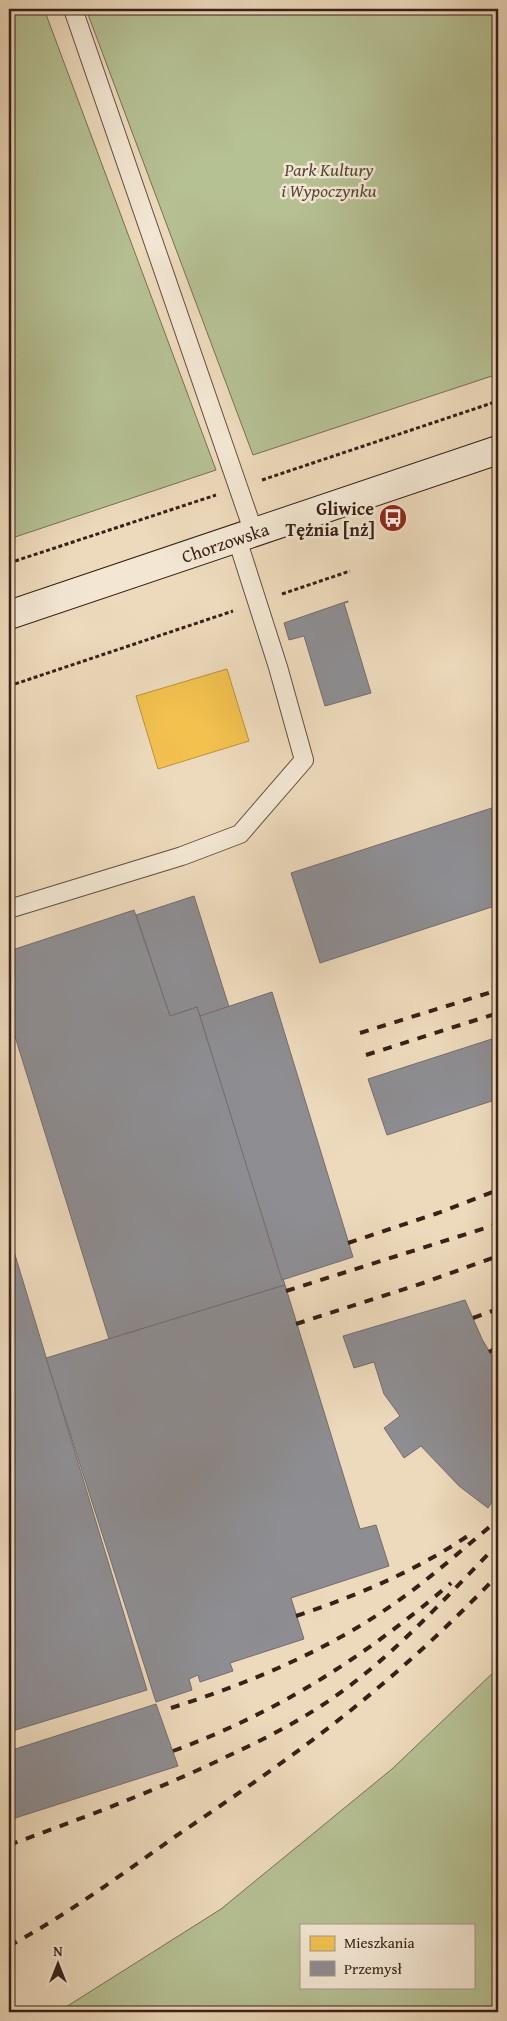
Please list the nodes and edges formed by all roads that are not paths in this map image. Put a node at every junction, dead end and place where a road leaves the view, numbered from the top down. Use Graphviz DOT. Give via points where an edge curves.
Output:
graph roads {
  1 [pos="73,9"];
  2 [pos="498,450"];
  3 [pos="246,536"];
  4 [pos="9,615"];
  5 [pos="9,909"];
  1 -- 3 [label="lane" via="240,487"];
  2 -- 3 [label="main road, Chorzowska"];
  3 -- 4 [label="main road, Chorzowska"];
  3 -- 5 [label="lane" via="258,602 304,760 240,834 182,856"];
}
